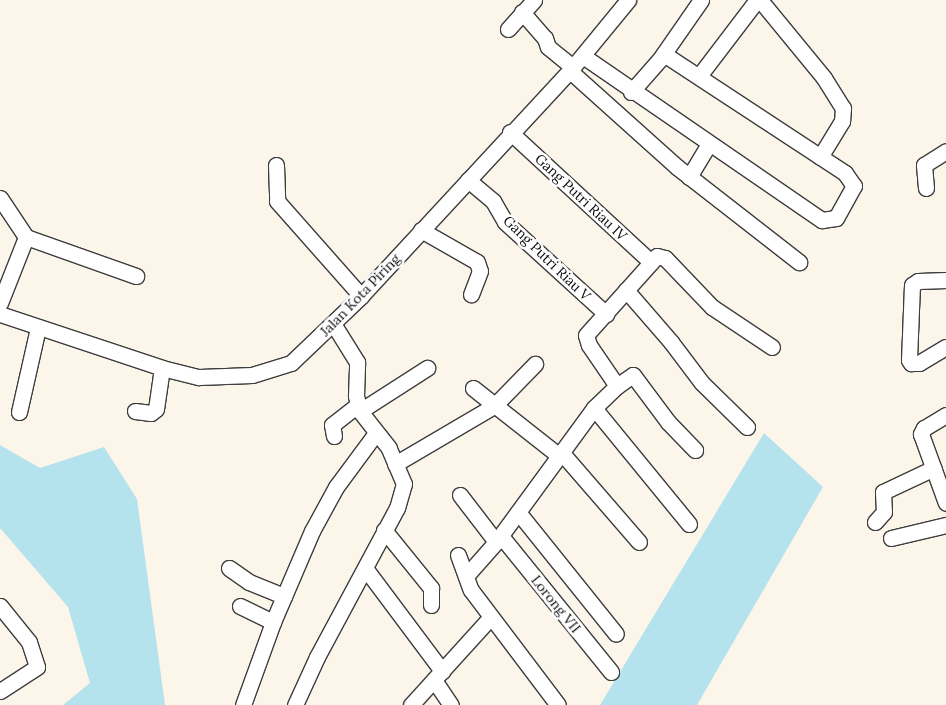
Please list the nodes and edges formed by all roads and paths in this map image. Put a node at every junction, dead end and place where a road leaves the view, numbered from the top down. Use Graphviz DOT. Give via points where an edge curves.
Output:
graph roads {
  1 [pos="534,0"];
  2 [pos="628,0"];
  3 [pos="701,0"];
  4 [pos="759,0"];
  5 [pos="522,12"];
  6 [pos="508,29"];
  7 [pos="664,54"];
  8 [pos="575,65"];
  9 [pos="699,76"];
  10 [pos="630,92"];
  11 [pos="510,132"];
  12 [pos="709,144"];
  13 [pos="946,151"];
  14 [pos="820,157"];
  15 [pos="276,165"];
  16 [pos="689,177"];
  17 [pos="468,180"];
  18 [pos="926,188"];
  19 [pos="0,198"];
  20 [pos="421,230"];
  21 [pos="26,237"];
  22 [pos="651,262"];
  23 [pos="799,262"];
  24 [pos="136,276"];
  25 [pos="946,280"];
  26 [pos="626,290"];
  27 [pos="471,294"];
  28 [pos="361,296"];
  29 [pos="0,303"];
  30 [pos="0,314"];
  31 [pos="606,314"];
  32 [pos="334,325"];
  33 [pos="38,328"];
  34 [pos="772,347"];
  35 [pos="946,347"];
  36 [pos="536,364"];
  37 [pos="162,368"];
  38 [pos="427,368"];
  39 [pos="617,386"];
  40 [pos="473,388"];
  41 [pos="494,406"];
  42 [pos="359,408"];
  43 [pos="594,408"];
  44 [pos="135,411"];
  45 [pos="19,412"];
  46 [pos="946,415"];
  47 [pos="747,427"];
  48 [pos="376,433"];
  49 [pos="334,436"];
  50 [pos="696,450"];
  51 [pos="560,454"];
  52 [pos="395,464"];
  53 [pos="934,468"];
  54 [pos="460,495"];
  55 [pos="946,503"];
  56 [pos="518,512"];
  57 [pos="875,522"];
  58 [pos="689,524"];
  59 [pos="946,525"];
  60 [pos="384,530"];
  61 [pos="891,538"];
  62 [pos="498,539"];
  63 [pos="639,542"];
  64 [pos="458,555"];
  65 [pos="229,568"];
  66 [pos="365,568"];
  67 [pos="466,576"];
  68 [pos="284,596"];
  69 [pos="431,605"];
  70 [pos="0,606"];
  71 [pos="240,606"];
  72 [pos="490,618"];
  73 [pos="273,622"];
  74 [pos="616,634"];
  75 [pos="611,672"];
  76 [pos="438,676"];
  77 [pos="0,691"];
  78 [pos="242,705"];
  79 [pos="295,705"];
  80 [pos="411,705"];
  81 [pos="451,705"];
  82 [pos="558,705"];
  1 -- 5 [label="street"];
  2 -- 8 [label="street, Jalan Kota Piring"];
  3 -- 7 [label="street"];
  4 -- 9 [label="street"];
  4 -- 14 [label="street" via="824,78 843,108 842,121"];
  5 -- 6 [label="street"];
  5 -- 8 [label="street" via="545,38 548,47"];
  7 -- 9 [label="street"];
  7 -- 10 [label="street"];
  8 -- 10 [label="street"];
  8 -- 11 [label="street, Jalan Kota Piring"];
  8 -- 16 [label="street"];
  9 -- 14 [label="street"];
  10 -- 12 [label="street"];
  11 -- 17 [label="street, Jalan Kota Piring"];
  11 -- 22 [label="street, Gang Putri Riau IV"];
  12 -- 14 [label="street" via="827,221 836,218 854,186 845,173"];
  12 -- 16 [label="street"];
  13 -- 18 [label="street" via="924,164"];
  15 -- 28 [label="street" via="277,200"];
  16 -- 23 [label="street"];
  17 -- 20 [label="street, Jalan Kota Piring"];
  17 -- 31 [label="street, Gang Putri Riau V" via="493,201 505,222"];
  19 -- 21 [label="street"];
  20 -- 27 [label="street" via="477,262 480,271"];
  20 -- 28 [label="street, Jalan Kota Piring"];
  21 -- 24 [label="street"];
  21 -- 29 [label="street"];
  22 -- 26 [label="street"];
  22 -- 34 [label="street" via="657,256 665,258 712,307"];
  25 -- 35 [label="street" via="918,281 912,285 910,363 919,363"];
  26 -- 31 [label="street"];
  26 -- 47 [label="street" via="702,383"];
  28 -- 32 [label="street, Jalan Kota Piring"];
  30 -- 33 [label="street, Jalan Kota Piring"];
  31 -- 39 [label="street" via="586,338"];
  32 -- 37 [label="street, Jalan Kota Piring" via="291,363 267,373 199,377"];
  32 -- 42 [label="street" via="357,362"];
  33 -- 37 [label="street, Jalan Kota Piring"];
  33 -- 45 [label="street"];
  36 -- 41 [label="street"];
  37 -- 44 [label="street" via="156,409 151,413"];
  38 -- 42 [label="street"];
  39 -- 43 [label="street"];
  39 -- 50 [label="street" via="633,375 668,422"];
  40 -- 41 [label="street"];
  41 -- 51 [label="street"];
  41 -- 52 [label="street"];
  42 -- 48 [label="street"];
  42 -- 49 [label="street" via="332,426"];
  43 -- 51 [label="street"];
  43 -- 58 [label="street"];
  46 -- 53 [label="street" via="922,431"];
  48 -- 52 [label="street" via="389,448"];
  48 -- 68 [label="street" via="336,487"];
  51 -- 56 [label="street"];
  51 -- 63 [label="street"];
  52 -- 60 [label="street" via="404,484 402,498"];
  53 -- 55 [label="street"];
  53 -- 57 [label="street" via="883,492 884,512"];
  54 -- 62 [label="street, Lorong VII"];
  56 -- 62 [label="street"];
  56 -- 74 [label="street"];
  59 -- 61 [label="street"];
  60 -- 66 [label="street"];
  60 -- 69 [label="street" via="431,588"];
  62 -- 67 [label="street"];
  62 -- 75 [label="street, Lorong VII"];
  64 -- 67 [label="street"];
  65 -- 68 [label="street" via="248,582"];
  66 -- 76 [label="street"];
  66 -- 79 [label="street"];
  67 -- 72 [label="street" via="471,590"];
  68 -- 73 [label="street"];
  70 -- 77 [label="street" via="29,642 38,667"];
  71 -- 73 [label="street"];
  72 -- 76 [label="street"];
  72 -- 82 [label="street"];
  73 -- 78 [label="street"];
  76 -- 80 [label="street"];
  76 -- 81 [label="street"];
}
